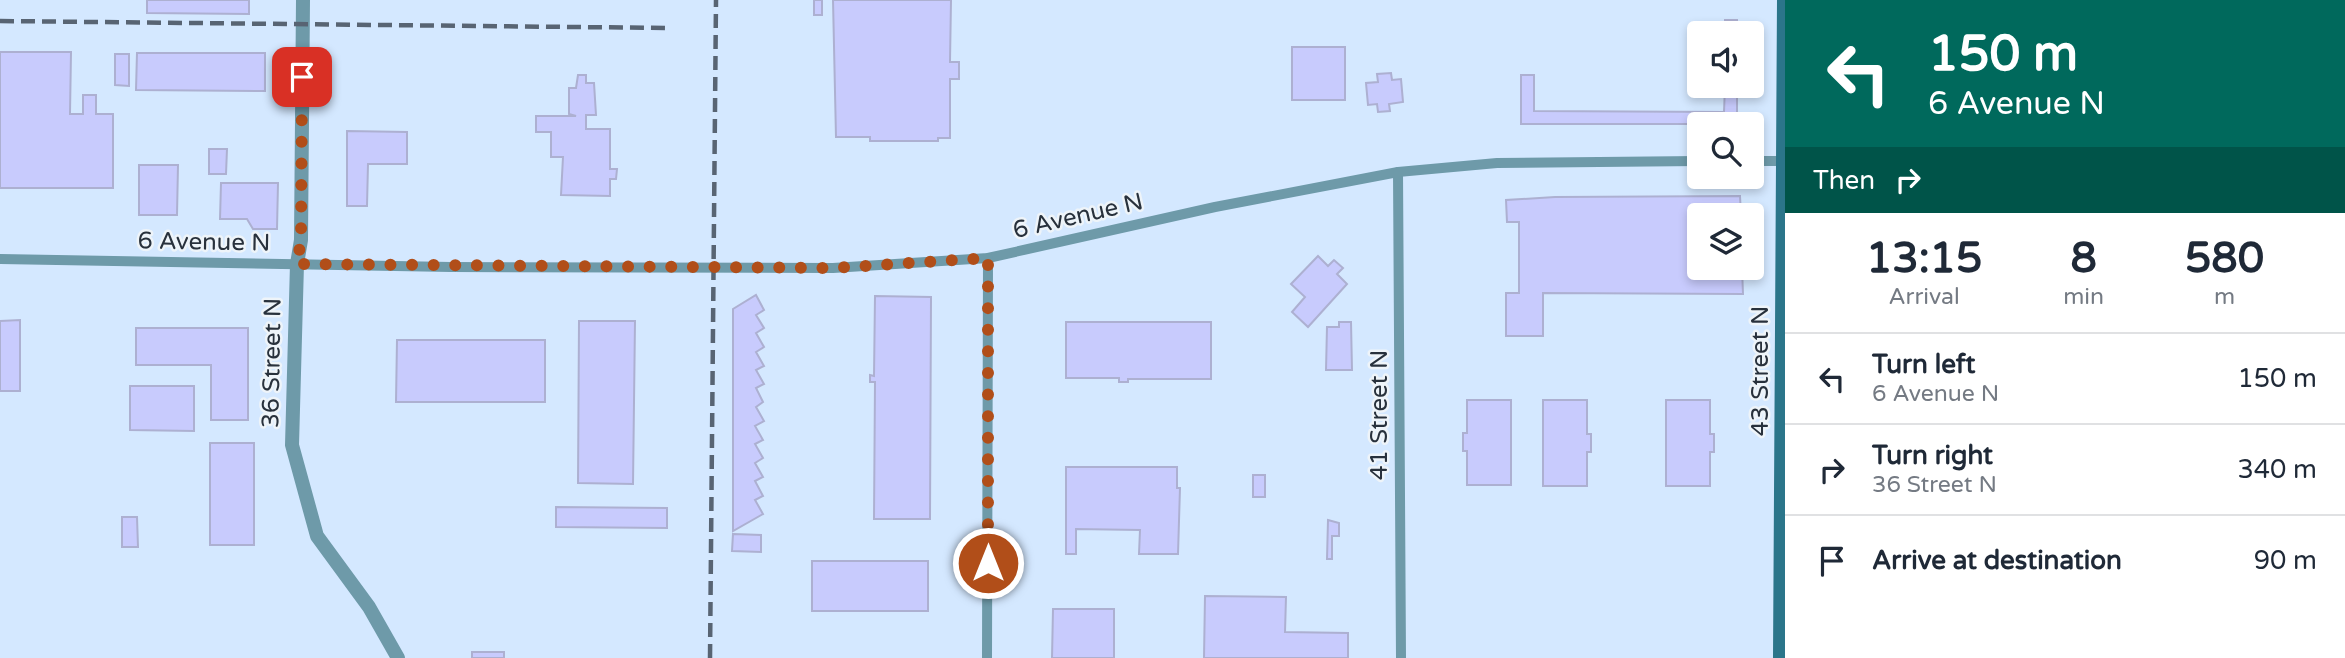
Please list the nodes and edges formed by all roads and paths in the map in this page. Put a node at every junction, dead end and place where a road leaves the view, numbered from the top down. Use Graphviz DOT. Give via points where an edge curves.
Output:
graph roads {
  1 [pos="303,0"];
  2 [pos="1785,0"];
  3 [pos="1687,161"];
  4 [pos="1764,161"];
  5 [pos="1785,162"];
  6 [pos="1398,172"];
  7 [pos="988,258"];
  8 [pos="0,259"];
  9 [pos="297,264"];
  10 [pos="398,658"];
  11 [pos="987,658"];
  12 [pos="1401,658"];
  13 [pos="1782,658"];
  1 -- 9 [label="street, 36 Street N"];
  2 -- 5 [label="main road, 43 Street N"];
  3 -- 6 [label="street, 6 Avenue N" via="1497,163"];
  4 -- 5 [label="street"];
  5 -- 13 [label="main road, 43 Street N"];
  6 -- 7 [label="street, 6 Avenue N"];
  6 -- 12 [label="street, 41 Street N"];
  7 -- 9 [label="street, 6 Avenue N" via="833,268"];
  7 -- 11 [label="street"];
  8 -- 9 [label="street, 6 Avenue N"];
  9 -- 10 [label="street, 36 Street N" via="292,445 317,536 369,607"];
}
